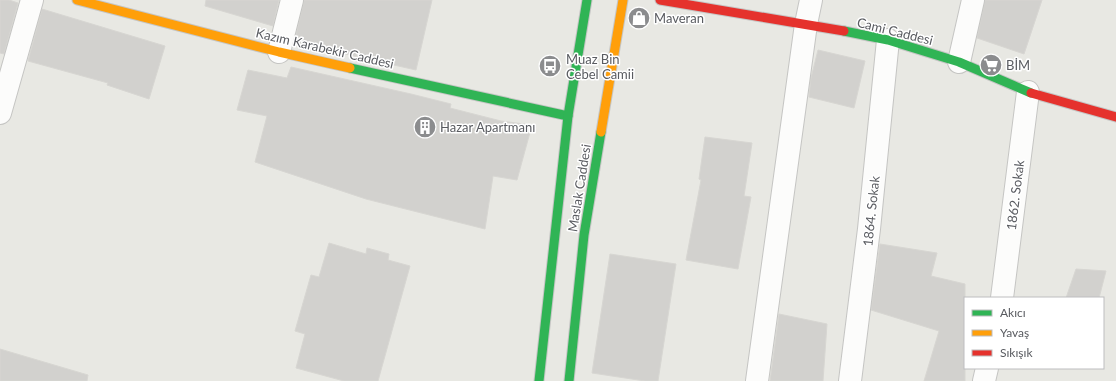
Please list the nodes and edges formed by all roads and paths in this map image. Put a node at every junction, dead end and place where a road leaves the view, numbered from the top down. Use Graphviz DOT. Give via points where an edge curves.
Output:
graph roads {
  1 [pos="32,0"];
  2 [pos="77,0"];
  3 [pos="292,0"];
  4 [pos="587,0"];
  5 [pos="623,0"];
  6 [pos="660,0"];
  7 [pos="811,0"];
  8 [pos="973,0"];
  9 [pos="806,24"];
  10 [pos="888,40"];
  11 [pos="279,52"];
  12 [pos="959,62"];
  13 [pos="1028,92"];
  14 [pos="0,113"];
  15 [pos="568,116"];
  16 [pos="1116,117"];
  17 [pos="1002,297"];
  18 [pos="987,369"];
  19 [pos="539,381"];
  20 [pos="569,381"];
  21 [pos="757,381"];
  22 [pos="850,381"];
  23 [pos="984,381"];
  1 -- 14 [label="street"];
  2 -- 11 [label="street, Kazım Karabekir Caddesi"];
  3 -- 11 [label="street"];
  4 -- 15 [label="street, Maslak Caddesi"];
  5 -- 20 [label="street, Maslak Caddesi" via="584,235"];
  6 -- 9 [label="street, Cami Caddesi"];
  7 -- 9 [label="street"];
  8 -- 12 [label="street"];
  9 -- 10 [label="street, Cami Caddesi"];
  9 -- 21 [label="street"];
  10 -- 12 [label="street, Cami Caddesi"];
  10 -- 22 [label="street, 1864. Sokak" via="869,229"];
  11 -- 15 [label="street, Kazım Karabekir Caddesi"];
  12 -- 13 [label="street, Cami Caddesi"];
  13 -- 16 [label="street, Cami Caddesi"];
  13 -- 17 [label="street, 1862. Sokak"];
  15 -- 19 [label="street, Maslak Caddesi"];
  18 -- 23 [label="street"];
}
